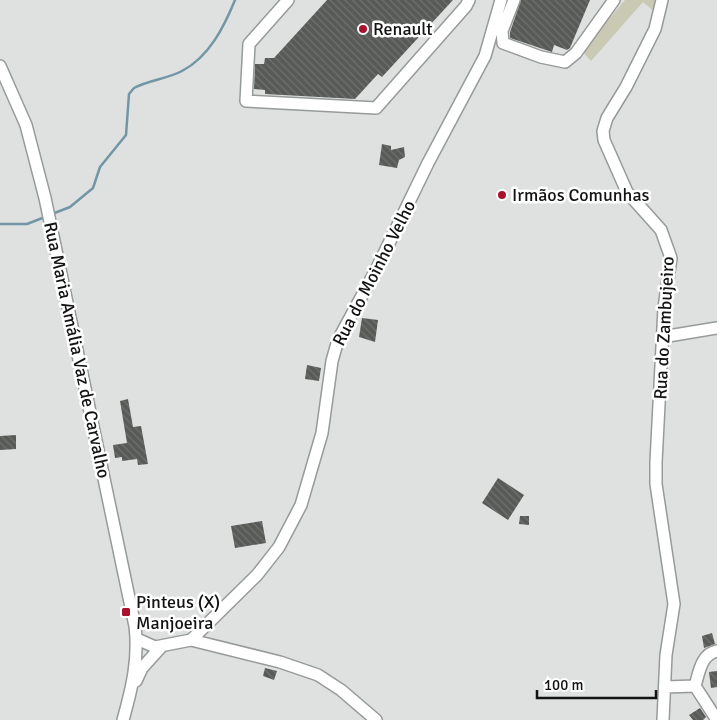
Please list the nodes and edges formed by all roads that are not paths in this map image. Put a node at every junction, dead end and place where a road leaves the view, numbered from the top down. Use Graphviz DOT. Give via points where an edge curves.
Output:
graph roads {
  1 [pos="288,0"];
  2 [pos="469,0"];
  3 [pos="501,0"];
  4 [pos="514,0"];
  5 [pos="614,0"];
  6 [pos="662,0"];
  7 [pos="1,71"];
  8 [pos="717,328"];
  9 [pos="662,337"];
  10 [pos="137,639"];
  11 [pos="191,640"];
  12 [pos="161,647"];
  13 [pos="717,651"];
  14 [pos="695,686"];
  15 [pos="132,687"];
  16 [pos="665,687"];
  17 [pos="123,720"];
  18 [pos="376,720"];
  19 [pos="663,720"];
  20 [pos="717,720"];
  1 -- 2 [label="street" via="248,44 246,101 376,108"];
  3 -- 11 [label="street, Rua do Moinho Velho" via="485,56 338,340 322,433 300,505 278,547 257,576"];
  4 -- 5 [label="street" via="502,31 503,43 565,62 576,53"];
  6 -- 9 [label="street, Rua do Zambujeiro" via="654,29 603,131 627,192 661,230 671,258"];
  7 -- 10 [label="street, Rua Maria Amália Vaz de Carvalho" via="26,125 50,222"];
  8 -- 9 [label="street"];
  9 -- 16 [label="street, Rua do Zambujeiro" via="656,484 674,604"];
  10 -- 12 [label="street" via="150,646"];
  10 -- 15 [label="street, Rua Maria Amália Vaz de Carvalho"];
  11 -- 12 [label="street"];
  11 -- 18 [label="street" via="318,675"];
  12 -- 15 [label="street" via="142,668"];
  13 -- 14 [label="street" via="702,661"];
  14 -- 16 [label="street"];
  14 -- 20 [label="street"];
  15 -- 17 [label="street"];
  16 -- 19 [label="street, Rua do Zambujeiro"];
}
